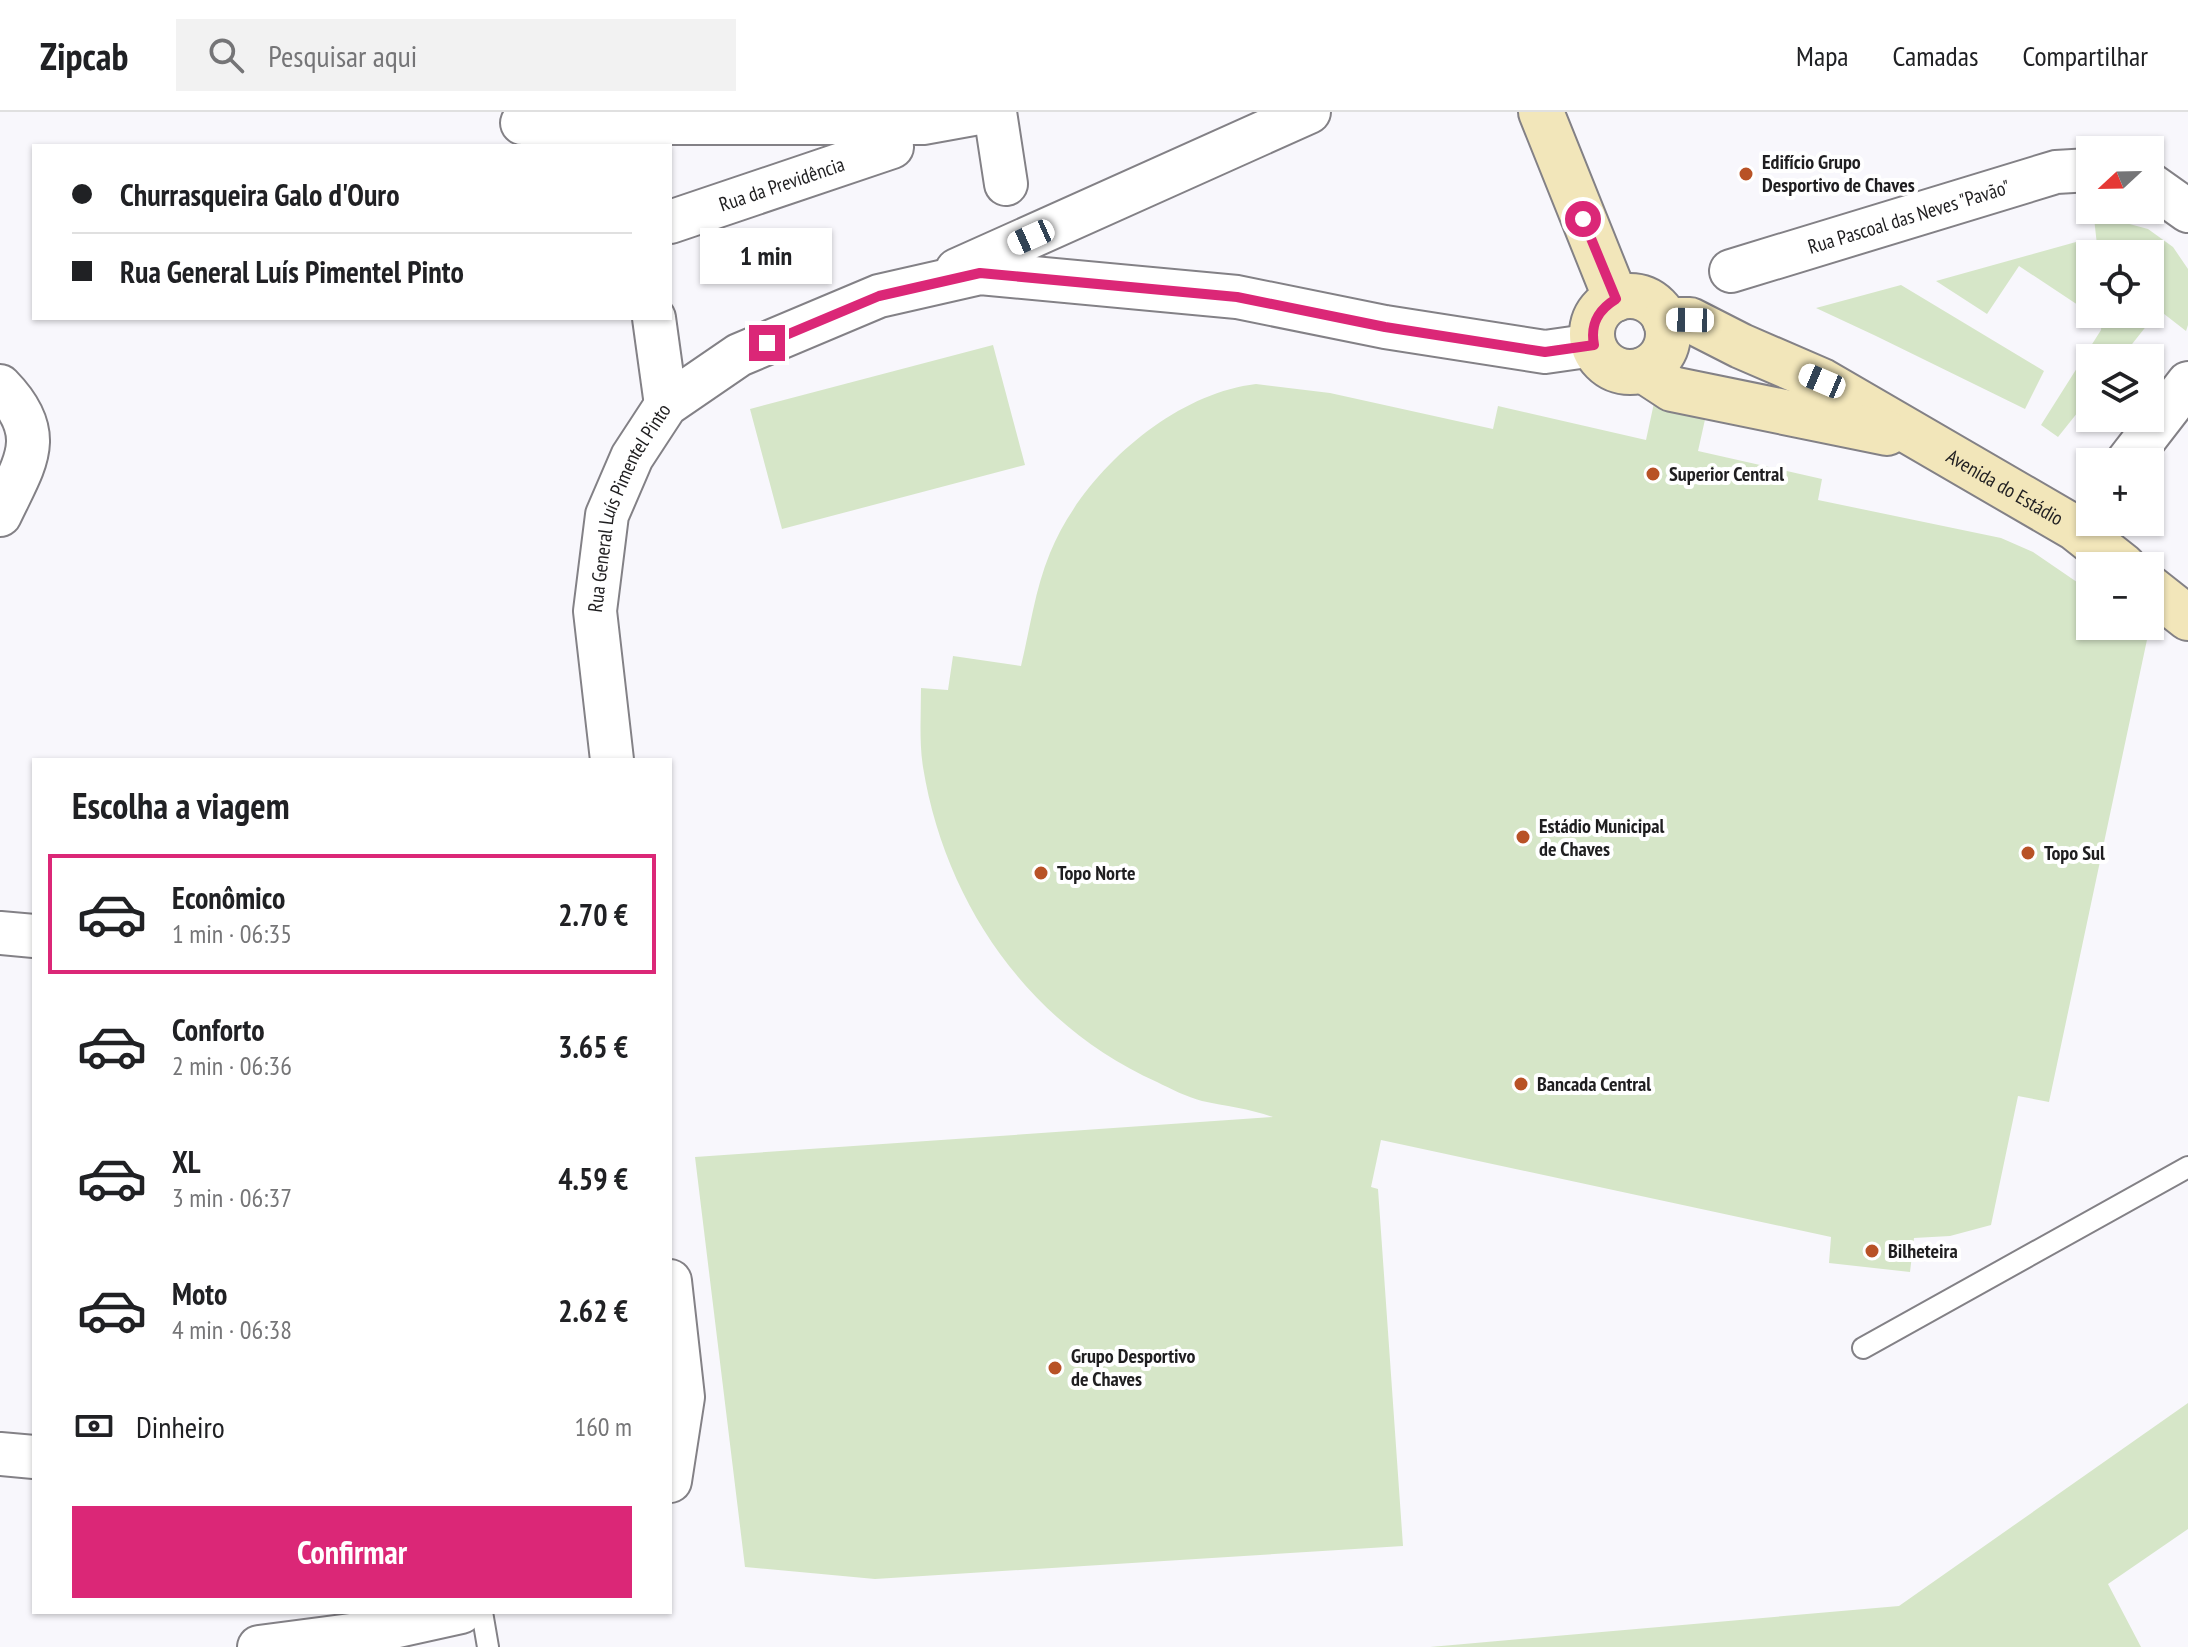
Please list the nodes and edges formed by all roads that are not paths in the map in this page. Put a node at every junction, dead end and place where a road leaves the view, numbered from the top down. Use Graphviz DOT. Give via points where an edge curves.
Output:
graph roads {
  1 [pos="984,112"];
  2 [pos="995,112"];
  3 [pos="1309,112"];
  4 [pos="1541,112"];
  5 [pos="650,118"];
  6 [pos="522,123"];
  7 [pos="892,147"];
  8 [pos="2076,171"];
  9 [pos="1006,184"];
  10 [pos="2164,194"];
  11 [pos="2188,211"];
  12 [pos="672,221"];
  13 [pos="1731,271"];
  14 [pos="920,287"];
  15 [pos="1616,299"];
  16 [pos="654,320"];
  17 [pos="1665,320"];
  18 [pos="1594,345"];
  19 [pos="1643,370"];
  20 [pos="2188,383"];
  21 [pos="0,386"];
  22 [pos="666,405"];
  23 [pos="1921,441"];
  24 [pos="2138,448"];
  25 [pos="0,515"];
  26 [pos="2076,515"];
  27 [pos="2097,536"];
  28 [pos="2111,552"];
  29 [pos="2164,599"];
  30 [pos="2188,618"];
  31 [pos="612,758"];
  32 [pos="0,933"];
  33 [pos="32,936"];
  34 [pos="2188,1167"];
  35 [pos="672,1299"];
  36 [pos="1863,1348"];
  37 [pos="0,1454"];
  38 [pos="32,1457"];
  39 [pos="672,1468"];
  40 [pos="442,1614"];
  41 [pos="482,1614"];
  42 [pos="365,1622"];
  43 [pos="259,1647"];
  44 [pos="488,1647"];
  1 -- 5 [label="street" via="923,123"];
  2 -- 9 [label="street"];
  3 -- 14 [label="street"];
  4 -- 15 [label="street"];
  5 -- 6 [label="street"];
  7 -- 12 [label="street, Rua da Previdência"];
  8 -- 13 [label="street, Rua Pascoal das Neves \"Pavão\"" via="2056,172"];
  10 -- 11 [label="street"];
  14 -- 18 [label="street, Rua General Luís Pimentel Pinto" via="980,273 1237,297 1545,352"];
  14 -- 22 [label="street, Rua General Luís Pimentel Pinto" via="879,296 739,355"];
  15 -- 17 [label="street, Avenida do Estádio" via="1645,299"];
  15 -- 18 [label="street" via="1596,318"];
  16 -- 22 [label="street"];
  17 -- 19 [label="street" via="1667,344 1654,364"];
  17 -- 23 [label="street, Avenida do Estádio" via="1690,320 1822,381"];
  18 -- 19 [label="street, Avenida do Estádio" via="1599,356 1620,371"];
  19 -- 23 [label="street, Avenida do Estádio" via="1672,389"];
  20 -- 24 [label="street"];
  21 -- 25 [label="street" via="16,402 29,430 27,459"];
  22 -- 31 [label="street, Rua General Luís Pimentel Pinto" via="632,457 607,515 595,611"];
  23 -- 26 [label="street, Avenida do Estádio"];
  27 -- 28 [label="street, Avenida do Estádio"];
  29 -- 30 [label="street"];
  32 -- 33 [label="street"];
  34 -- 36 [label="lane"];
  35 -- 39 [label="street" via="683,1397"];
  37 -- 38 [label="street"];
  40 -- 42 [label="street"];
  41 -- 44 [label="lane"];
  42 -- 43 [label="street"];
}
